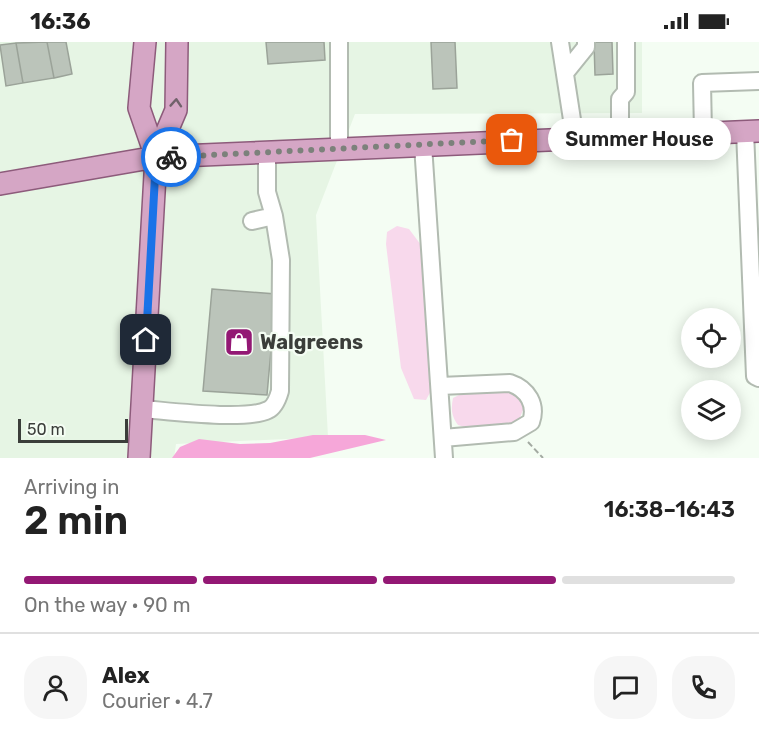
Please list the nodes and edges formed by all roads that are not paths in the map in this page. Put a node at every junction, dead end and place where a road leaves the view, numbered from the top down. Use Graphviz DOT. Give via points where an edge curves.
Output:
graph roads {
  1 [pos="145,42"];
  2 [pos="177,42"];
  3 [pos="339,42"];
  4 [pos="560,42"];
  5 [pos="586,42"];
  6 [pos="621,42"];
  7 [pos="626,42"];
  8 [pos="566,73"];
  9 [pos="626,78"];
  10 [pos="759,81"];
  11 [pos="752,131"];
  12 [pos="703,133"];
  13 [pos="620,136"];
  14 [pos="575,139"];
  15 [pos="423,145"];
  16 [pos="339,149"];
  17 [pos="267,152"];
  18 [pos="156,158"];
  19 [pos="0,184"];
  20 [pos="753,203"];
  21 [pos="274,216"];
  22 [pos="252,220"];
  23 [pos="759,378"];
  24 [pos="440,386"];
  25 [pos="142,409"];
  26 [pos="443,438"];
  27 [pos="139,458"];
  28 [pos="444,458"];
  1 -- 18 [label="main road" via="139,108"];
  18 -- 2 [label="main road, one-way" via="176,110"];
  3 -- 16 [label="street"];
  4 -- 8 [label="street"];
  5 -- 8 [label="street"];
  6 -- 9 [label="street"];
  7 -- 9 [label="street"];
  8 -- 14 [label="street"];
  9 -- 13 [label="street" via="626,92 620,99"];
  10 -- 12 [label="street" via="702,83"];
  11 -- 12 [label="main road"];
  11 -- 20 [label="street"];
  12 -- 13 [label="main road"];
  13 -- 14 [label="main road"];
  14 -- 15 [label="main road"];
  15 -- 16 [label="main road"];
  15 -- 24 [label="street"];
  16 -- 17 [label="main road"];
  17 -- 18 [label="main road"];
  17 -- 21 [label="street" via="267,192"];
  18 -- 19 [label="main road"];
  18 -- 25 [label="main road"];
  20 -- 23 [label="street" via="755,376"];
  21 -- 22 [label="street"];
  21 -- 25 [label="street" via="281,260 280,391 276,402 269,410 251,414"];
  24 -- 26 [label="street"];
  24 -- 26 [label="street" via="510,383 530,399 534,415 519,430"];
  25 -- 27 [label="main road"];
  26 -- 28 [label="street"];
}
